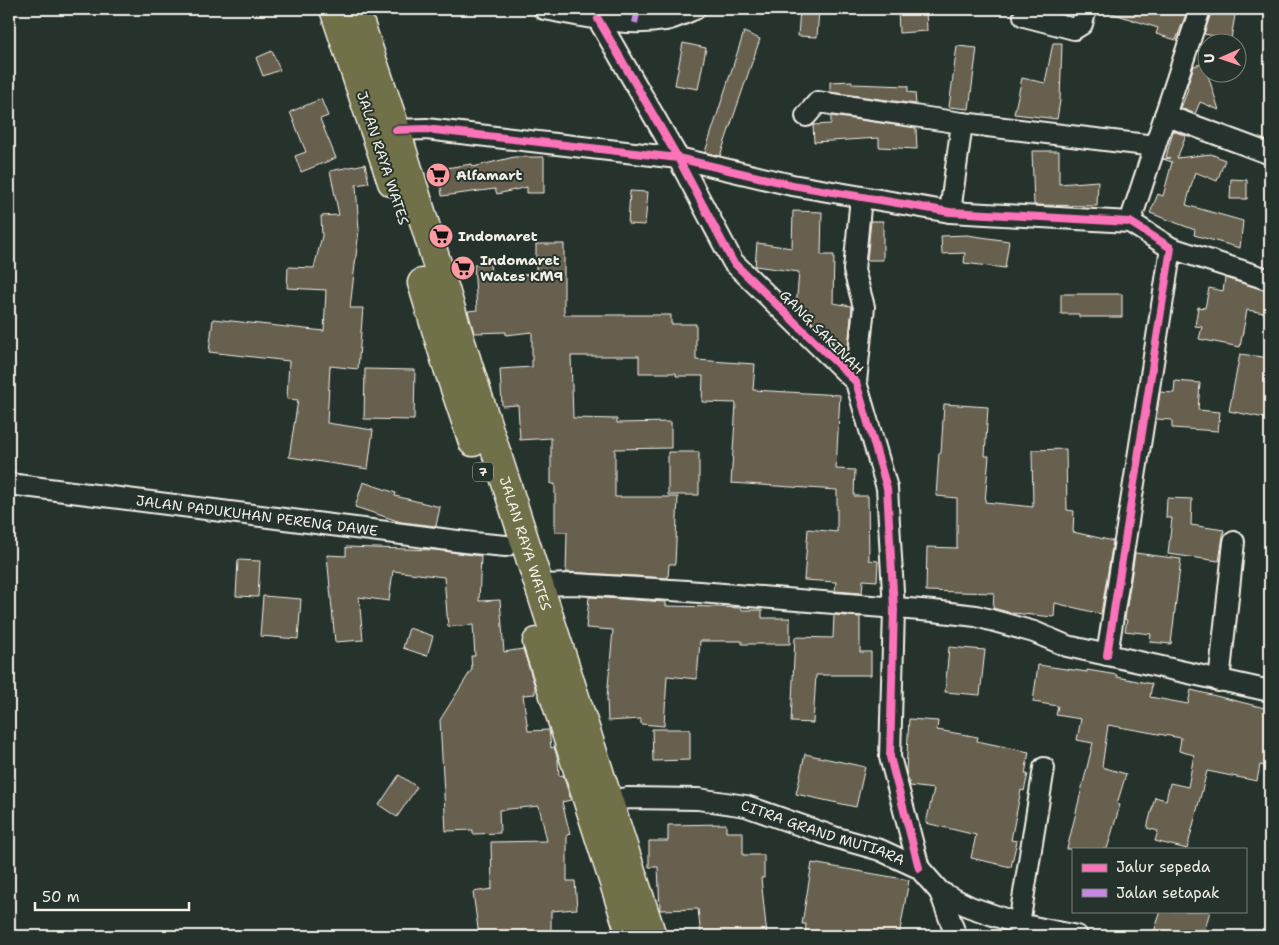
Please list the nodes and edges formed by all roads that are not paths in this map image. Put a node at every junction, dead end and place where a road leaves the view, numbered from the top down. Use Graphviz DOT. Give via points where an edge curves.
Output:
graph roads {
  1 [pos="544,9"];
  2 [pos="695,9"];
  3 [pos="1086,9"];
  4 [pos="1200,9"];
  5 [pos="343,10"];
  6 [pos="637,16"];
  7 [pos="1024,16"];
  8 [pos="598,19"];
  9 [pos="1165,115"];
  10 [pos="806,116"];
  11 [pos="962,123"];
  12 [pos="396,130"];
  13 [pos="1155,146"];
  14 [pos="1270,154"];
  15 [pos="678,158"];
  16 [pos="862,196"];
  17 [pos="950,212"];
  18 [pos="1130,222"];
  19 [pos="1171,248"];
  20 [pos="1270,280"];
  21 [pos="856,382"];
  22 [pos="9,484"];
  23 [pos="1234,542"];
  24 [pos="506,546"];
  25 [pos="538,585"];
  26 [pos="894,609"];
  27 [pos="1106,655"];
  28 [pos="1219,681"];
  29 [pos="1270,691"];
  30 [pos="1044,768"];
  31 [pos="609,801"];
  32 [pos="919,868"];
  33 [pos="940,892"];
  34 [pos="1019,924"];
  35 [pos="631,936"];
  36 [pos="652,936"];
  37 [pos="956,936"];
  38 [pos="1077,936"];
  1 -- 8 [label="street"];
  2 -- 6 [label="street" via="668,20"];
  3 -- 7 [label="street" via="1082,24 1074,29"];
  4 -- 9 [label="street"];
  5 -- 12 [label="highway, JALAN RAYA WATES"];
  5 -- 24 [label="highway, JALAN RAYA WATES / 7" via="446,362"];
  6 -- 8 [label="street"];
  8 -- 15 [label="street, GANG SAKINAH"];
  9 -- 13 [label="street"];
  9 -- 14 [label="street"];
  10 -- 11 [label="street" via="818,102"];
  11 -- 13 [label="street"];
  11 -- 17 [label="street"];
  12 -- 15 [label="street" via="426,129"];
  12 -- 25 [label="highway, JALAN RAYA WATES"];
  13 -- 18 [label="street"];
  15 -- 16 [label="street" via="792,185"];
  15 -- 21 [label="street, GANG SAKINAH" via="733,262"];
  16 -- 17 [label="street"];
  16 -- 21 [label="street" via="854,270 864,307"];
  17 -- 18 [label="street"];
  18 -- 19 [label="street"];
  19 -- 20 [label="street"];
  19 -- 27 [label="street"];
  21 -- 26 [label="street, GANG SAKINAH" via="887,488"];
  22 -- 24 [label="street, JALAN PADUKUHAN PERENG DAWE"];
  23 -- 28 [label="street"];
  24 -- 35 [label="highway, JALAN RAYA WATES / 7"];
  25 -- 26 [label="street" via="688,591"];
  25 -- 31 [label="highway, JALAN RAYA WATES"];
  26 -- 27 [label="street" via="976,616 1034,632 1067,646"];
  26 -- 32 [label="street, GANG SAKINAH" via="890,757"];
  27 -- 28 [label="street"];
  28 -- 29 [label="street"];
  30 -- 34 [label="street"];
  31 -- 32 [label="street, CITRA GRAND MUTIARA" via="628,798 698,799 746,806 880,850"];
  31 -- 36 [label="highway, JALAN RAYA WATES"];
  32 -- 33 [label="street, CITRA GRAND MUTIARA"];
  33 -- 34 [label="street, CITRA GRAND MUTIARA"];
  33 -- 37 [label="street"];
  34 -- 38 [label="street, CITRA GRAND MUTIARA"];
}
